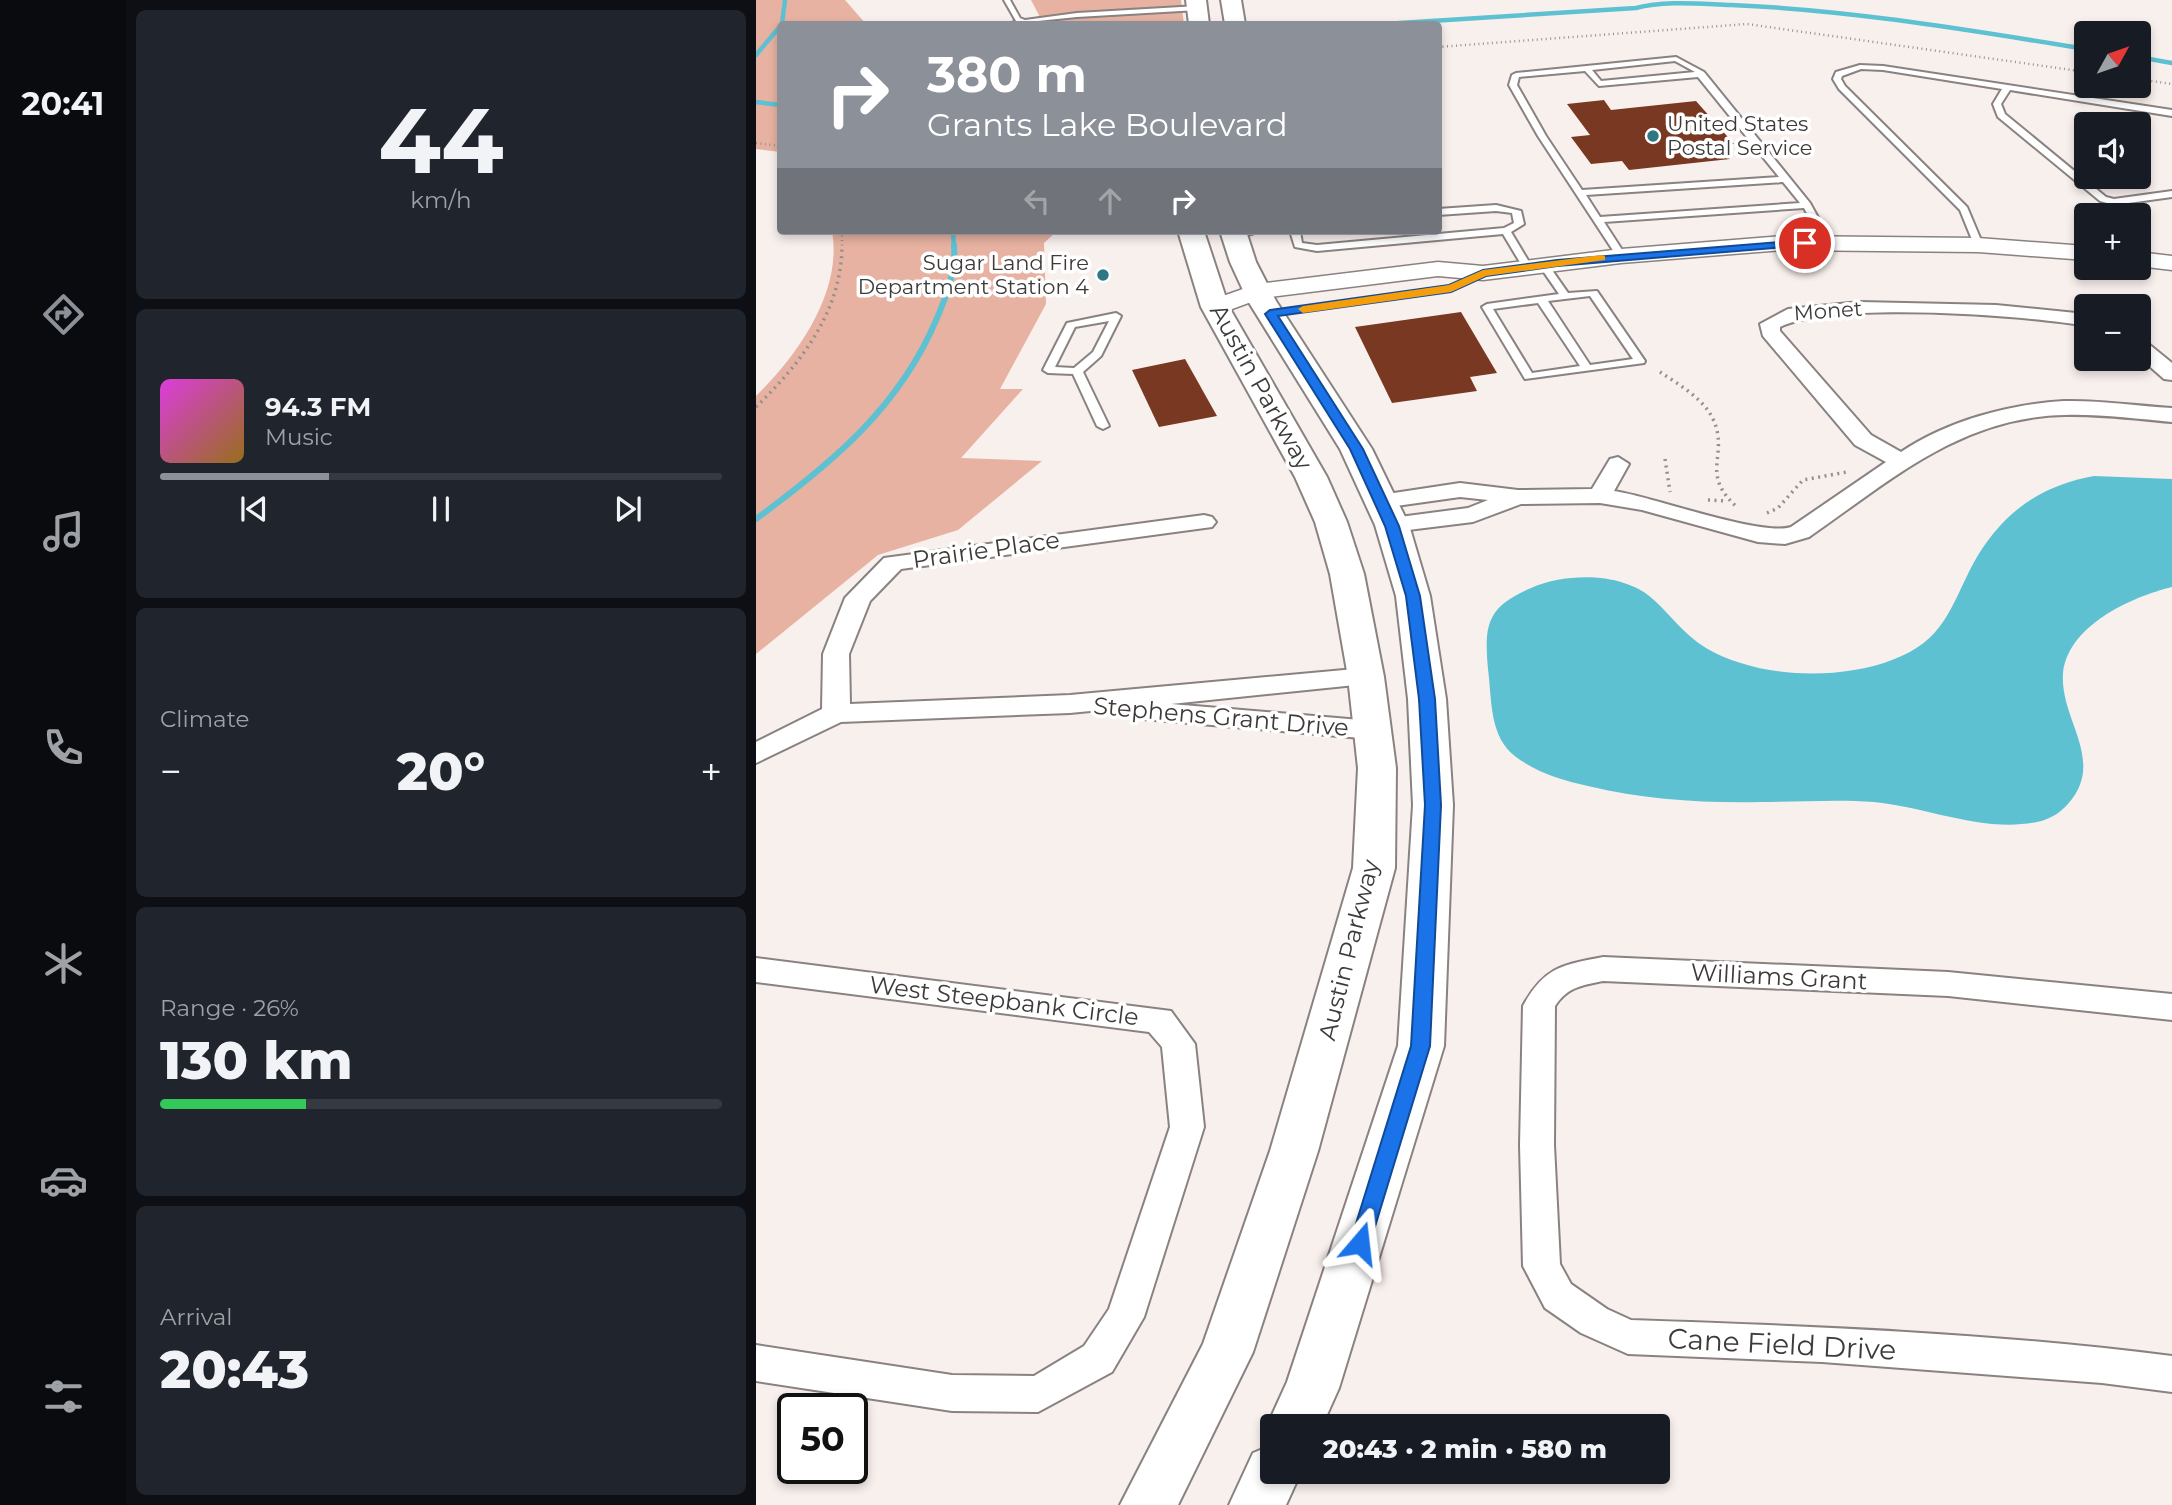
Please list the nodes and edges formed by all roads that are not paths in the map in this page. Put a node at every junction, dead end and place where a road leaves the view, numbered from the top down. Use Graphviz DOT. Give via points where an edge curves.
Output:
graph roads {
  1 [pos="1231,0"];
  2 [pos="1007,1"];
  3 [pos="1198,14"];
  4 [pos="1022,21"];
  5 [pos="1032,21"];
  6 [pos="1235,21"];
  7 [pos="1586,67"];
  8 [pos="1700,74"];
  9 [pos="2007,88"];
  10 [pos="2172,113"];
  11 [pos="1785,178"];
  12 [pos="1579,192"];
  13 [pos="2172,194"];
  14 [pos="1807,205"];
  15 [pos="1442,212"];
  16 [pos="1597,219"];
  17 [pos="1506,231"];
  18 [pos="1192,235"];
  19 [pos="1240,235"];
  20 [pos="1296,235"];
  21 [pos="1827,243"];
  22 [pos="1978,245"];
  23 [pos="2074,252"];
  24 [pos="1621,256"];
  25 [pos="2151,260"];
  26 [pos="2172,263"];
  27 [pos="1535,266"];
  28 [pos="1565,296"];
  29 [pos="1541,299"];
  30 [pos="1264,302"];
  31 [pos="1215,307"];
  32 [pos="2074,318"];
  33 [pos="2151,356"];
  34 [pos="1587,369"];
  35 [pos="1077,371"];
  36 [pos="2172,374"];
  37 [pos="2172,415"];
  38 [pos="1103,426"];
  39 [pos="1902,463"];
  40 [pos="1618,464"];
  41 [pos="1600,496"];
  42 [pos="1387,513"];
  43 [pos="1204,522"];
  44 [pos="1366,677"];
  45 [pos="1427,699"];
  46 [pos="1070,704"];
  47 [pos="836,712"];
  48 [pos="1372,730"];
  49 [pos="756,754"];
  50 [pos="756,970"];
  51 [pos="2172,1007"];
  52 [pos="1537,1145"];
  53 [pos="756,1363"];
  54 [pos="2172,1374"];
  55 [pos="1299,1414"];
  56 [pos="1267,1484"];
  57 [pos="1148,1505"];
  58 [pos="1257,1505"];
  1 -- 6 [label="main road"];
  2 -- 4 [label="lane"];
  3 -- 5 [label="lane" via="1077,15"];
  7 -- 8 [label="lane" via="1676,59"];
  7 -- 8 [label="lane" via="1599,84"];
  7 -- 12 [label="lane" via="1516,75 1513,85"];
  8 -- 11 [label="lane"];
  9 -- 10 [label="lane"];
  9 -- 13 [label="lane" via="1997,104 2001,115 2104,199 2115,202"];
  9 -- 22 [label="lane" via="1873,68 1850,69 1837,79 1964,209"];
  11 -- 12 [label="lane"];
  11 -- 14 [label="lane"];
  12 -- 16 [label="lane"];
  14 -- 16 [label="lane"];
  14 -- 21 [label="lane"];
  15 -- 17 [label="lane" via="1516,211 1519,224"];
  16 -- 24 [label="lane"];
  17 -- 20 [label="lane" via="1317,248 1298,245"];
  17 -- 27 [label="lane"];
  18 -- 31 [label="main road, Austin Parkway"];
  19 -- 30 [label="main road, Austin Parkway" via="1243,262"];
  21 -- 22 [label="street"];
  21 -- 24 [label="street"];
  22 -- 23 [label="street"];
  24 -- 27 [label="street"];
  25 -- 26 [label="street"];
  27 -- 28 [label="lane"];
  27 -- 30 [label="street" via="1483,273 1451,288"];
  28 -- 29 [label="lane"];
  28 -- 34 [label="lane" via="1592,293 1640,361"];
  29 -- 34 [label="lane"];
  29 -- 34 [label="lane" via="1487,307 1529,377"];
  30 -- 31 [label="street"];
  30 -- 42 [label="main road, Austin Parkway" via="1356,449"];
  31 -- 44 [label="main road, Austin Parkway" via="1289,435 1331,522 1347,575"];
  32 -- 39 [label="street, Monet" via="1881,308 1803,311 1776,317 1770,332 1816,388 1863,440"];
  33 -- 36 [label="street"];
  35 -- 35 [label="lane" via="1097,354 1116,316 1071,326 1048,370"];
  35 -- 38 [label="lane"];
  37 -- 39 [label="street" via="2083,408 2027,413 1964,428 1931,442"];
  39 -- 41 [label="street" via="1800,532 1788,547 1644,503"];
  40 -- 41 [label="street"];
  41 -- 42 [label="street" via="1518,497 1473,515"];
  42 -- 45 [label="main road, Austin Parkway" via="1413,596"];
  43 -- 47 [label="street, Prairie Place" via="893,563 858,598 836,654"];
  44 -- 45 [label="main road"];
  44 -- 46 [label="street, Stephens Grant Drive"];
  44 -- 48 [label="main road, Austin Parkway"];
  45 -- 48 [label="main road"];
  45 -- 55 [label="main road, Austin Parkway" via="1433,805 1421,1046 1352,1268"];
  46 -- 47 [label="street, Stephens Grant Drive"];
  46 -- 48 [label="street, Stephens Grant Drive"];
  47 -- 49 [label="street, Stephens Grant Drive"];
  48 -- 57 [label="main road, Austin Parkway" via="1377,768 1374,868 1348,967 1294,1152 1227,1352"];
  50 -- 53 [label="street, West Steepbank Circle" via="1159,1020 1178,1044 1187,1127 1125,1317 1098,1359 1038,1394 952,1393"];
  51 -- 52 [label="street, Williams Grant" via="1948,984 1603,969 1569,976 1548,987 1539,1006"];
  52 -- 54 [label="street, Cane Field Drive" via="1542,1266 1558,1296 1628,1337 1822,1344"];
  56 -- 58 [label="main road"];
}
